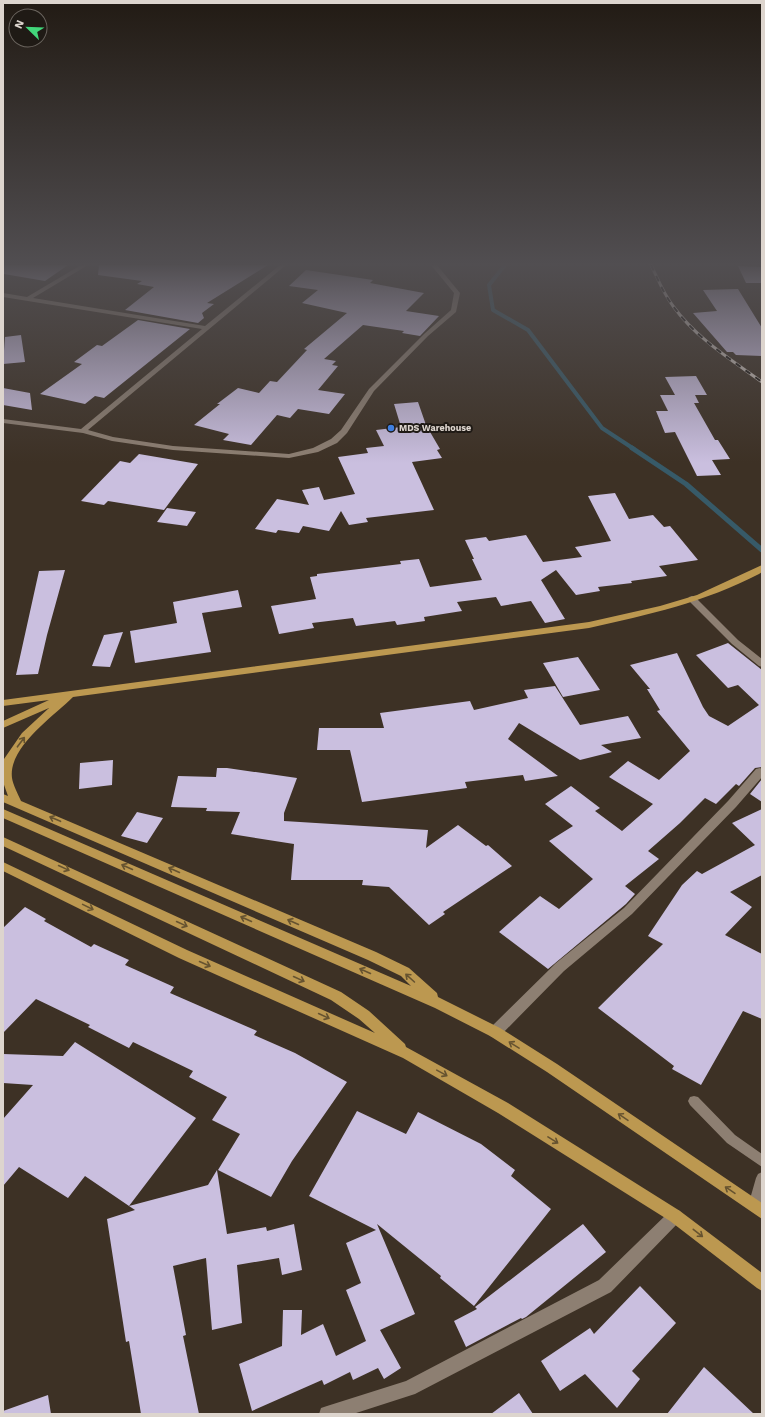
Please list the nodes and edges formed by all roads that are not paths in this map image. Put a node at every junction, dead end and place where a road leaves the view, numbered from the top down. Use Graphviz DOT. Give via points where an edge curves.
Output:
graph roads {
  1 [pos="202,331"];
  2 [pos="431,331"];
  3 [pos="3,421"];
  4 [pos="83,431"];
  5 [pos="762,568"];
  6 [pos="692,599"];
  7 [pos="762,664"];
  8 [pos="69,695"];
  9 [pos="3,703"];
  10 [pos="3,725"];
  11 [pos="760,772"];
  12 [pos="3,798"];
  13 [pos="16,803"];
  14 [pos="3,813"];
  15 [pos="3,841"];
  16 [pos="3,866"];
  17 [pos="440,1004"];
  18 [pos="495,1032"];
  19 [pos="408,1054"];
  20 [pos="694,1101"];
  21 [pos="762,1161"];
  22 [pos="762,1178"];
  23 [pos="758,1209"];
  24 [pos="675,1216"];
  25 [pos="762,1283"];
  26 [pos="327,1414"];
  1 -- 4 [label="street"];
  2 -- 4 [label="street" via="371,390 344,431 334,441 315,450 289,456 173,448 112,439"];
  3 -- 4 [label="street"];
  5 -- 6 [label="main road" via="722,588"];
  6 -- 7 [label="street" via="735,642"];
  6 -- 8 [label="main road" via="589,625"];
  8 -- 9 [label="main road"];
  8 -- 10 [label="main road"];
  13 -- 8 [label="main road, one-way" via="7,778 9,758 26,735"];
  11 -- 18 [label="street" via="628,911 560,967"];
  12 -- 13 [label="main road"];
  17 -- 13 [label="main road, one-way" via="405,972 372,956"];
  17 -- 14 [label="main road, one-way"];
  15 -- 19 [label="main road, one-way" via="336,996 364,1015"];
  16 -- 19 [label="main road, one-way" via="183,954"];
  17 -- 18 [label="main road"];
  23 -- 18 [label="main road, one-way"];
  19 -- 24 [label="main road, one-way" via="504,1108"];
  20 -- 21 [label="lane" via="731,1139"];
  22 -- 23 [label="lane"];
  24 -- 25 [label="main road, one-way"];
  24 -- 26 [label="street" via="605,1286 409,1388"];
}
